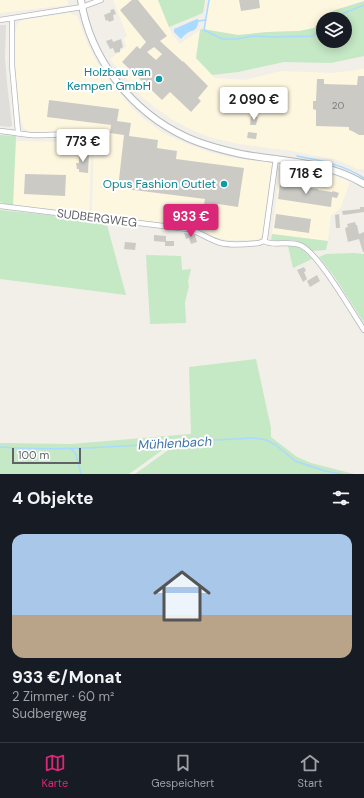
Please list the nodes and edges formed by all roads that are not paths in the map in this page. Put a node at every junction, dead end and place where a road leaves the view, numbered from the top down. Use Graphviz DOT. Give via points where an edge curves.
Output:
graph roads {
  1 [pos="101,0"];
  2 [pos="81,3"];
  3 [pos="12,19"];
  4 [pos="0,20"];
  5 [pos="0,131"];
  6 [pos="18,132"];
  7 [pos="70,136"];
  8 [pos="276,158"];
  9 [pos="364,184"];
  10 [pos="0,206"];
  11 [pos="264,241"];
  12 [pos="364,330"];
  1 -- 2 [label="street"];
  2 -- 3 [label="street"];
  2 -- 8 [label="street" via="93,42 105,64 122,88 148,114 168,128 207,145 242,154"];
  3 -- 4 [label="street"];
  3 -- 6 [label="street" via="12,66"];
  5 -- 6 [label="street"];
  6 -- 7 [label="street"];
  8 -- 9 [label="street" via="329,168"];
  8 -- 11 [label="street"];
  10 -- 11 [label="street, SUDBERGWEG" via="188,229 227,244"];
  11 -- 12 [label="street, SUDBERGWEG" via="293,243 308,251 331,279"];
}
